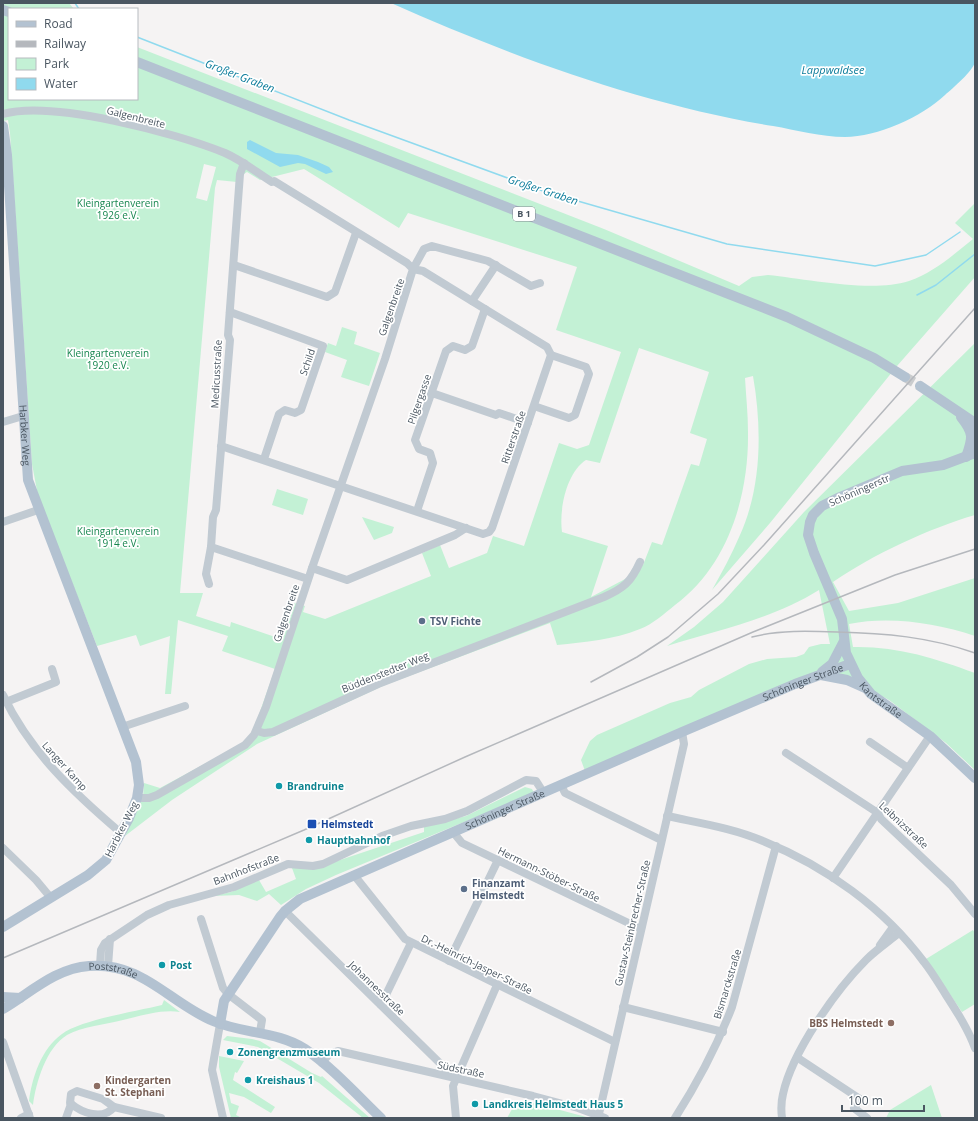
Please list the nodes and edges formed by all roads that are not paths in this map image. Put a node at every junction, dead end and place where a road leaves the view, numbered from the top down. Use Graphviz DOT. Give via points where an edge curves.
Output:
graph roads {
  1 [pos="138,62"];
  2 [pos="3,114"];
  3 [pos="3,126"];
  4 [pos="244,163"];
  5 [pos="356,233"];
  6 [pos="234,265"];
  7 [pos="496,265"];
  8 [pos="413,269"];
  9 [pos="540,283"];
  10 [pos="472,301"];
  11 [pos="485,309"];
  12 [pos="230,312"];
  13 [pos="551,355"];
  14 [pos="905,376"];
  15 [pos="920,386"];
  16 [pos="432,393"];
  17 [pos="534,406"];
  18 [pos="953,408"];
  19 [pos="23,416"];
  20 [pos="3,422"];
  21 [pos="528,423"];
  22 [pos="975,423"];
  23 [pos="222,446"];
  24 [pos="971,455"];
  25 [pos="264,459"];
  26 [pos="341,485"];
  27 [pos="38,510"];
  28 [pos="417,511"];
  29 [pos="3,522"];
  30 [pos="466,528"];
  31 [pos="211,547"];
  32 [pos="640,562"];
  33 [pos="312,568"];
  34 [pos="308,579"];
  35 [pos="209,584"];
  36 [pos="831,593"];
  37 [pos="844,641"];
  38 [pos="850,664"];
  39 [pos="52,669"];
  40 [pos="819,675"];
  41 [pos="867,689"];
  42 [pos="5,703"];
  43 [pos="185,706"];
  44 [pos="122,727"];
  45 [pos="257,731"];
  46 [pos="682,732"];
  47 [pos="930,736"];
  48 [pos="870,742"];
  49 [pos="786,753"];
  50 [pos="908,768"];
  51 [pos="975,778"];
  52 [pos="561,785"];
  53 [pos="544,792"];
  54 [pos="137,798"];
  55 [pos="878,813"];
  56 [pos="667,816"];
  57 [pos="453,832"];
  58 [pos="121,833"];
  59 [pos="661,840"];
  60 [pos="776,846"];
  61 [pos="3,848"];
  62 [pos="498,860"];
  63 [pos="354,875"];
  64 [pos="833,878"];
  65 [pos="51,898"];
  66 [pos="285,911"];
  67 [pos="975,914"];
  68 [pos="201,919"];
  69 [pos="893,926"];
  70 [pos="3,927"];
  71 [pos="640,928"];
  72 [pos="899,933"];
  73 [pos="412,943"];
  74 [pos="876,950"];
  75 [pos="449,961"];
  76 [pos="104,966"];
  77 [pos="497,985"];
  78 [pos="3,997"];
  79 [pos="226,997"];
  80 [pos="20,998"];
  81 [pos="381,1005"];
  82 [pos="623,1007"];
  83 [pos="3,1009"];
  84 [pos="196,1011"];
  85 [pos="220,1024"];
  86 [pos="260,1032"];
  87 [pos="723,1032"];
  88 [pos="3,1042"];
  89 [pos="615,1042"];
  90 [pos="975,1048"];
  91 [pos="798,1058"];
  92 [pos="322,1063"];
  93 [pos="455,1079"];
  94 [pos="71,1104"];
  95 [pos="114,1107"];
  96 [pos="27,1117"];
  97 [pos="601,1117"];
  98 [pos="66,1118"];
  99 [pos="161,1118"];
  100 [pos="223,1118"];
  101 [pos="381,1118"];
  102 [pos="456,1118"];
  103 [pos="675,1118"];
  104 [pos="782,1118"];
  105 [pos="867,1118"];
  1 -- 14 [label="main road, B 1" via="787,318 867,355"];
  2 -- 4 [label="street, Galgenbreite" via="35,111 117,122 209,148"];
  3 -- 19 [label="main road, Harbker Weg"];
  4 -- 5 [label="street, Galgenbreite"];
  4 -- 6 [label="street, Medicusstraße" via="240,174"];
  5 -- 6 [label="street" via="335,292 327,297"];
  5 -- 8 [label="street, Galgenbreite"];
  6 -- 12 [label="street, Medicusstraße"];
  7 -- 8 [label="street" via="429,246 424,249"];
  7 -- 9 [label="street" via="532,286"];
  7 -- 10 [label="street"];
  8 -- 10 [label="street" via="422,271"];
  8 -- 26 [label="street, Galgenbreite"];
  10 -- 11 [label="street"];
  11 -- 13 [label="street" via="547,347"];
  11 -- 16 [label="street, Pilgergasse" via="472,346 465,350 453,346 446,351"];
  12 -- 23 [label="street, Medicusstraße"];
  12 -- 25 [label="street, Schild" via="323,346 302,410 295,413 285,410 279,414"];
  13 -- 17 [label="street, Ritterstraße"];
  13 -- 17 [label="street" via="586,367 589,374 575,415 570,418"];
  15 -- 18 [label="main road"];
  16 -- 21 [label="street"];
  16 -- 28 [label="street, Pilgergasse" via="415,440 418,449 430,453 433,463"];
  17 -- 21 [label="street, Ritterstraße"];
  18 -- 22 [label="main road"];
  18 -- 24 [label="main road" via="971,433"];
  19 -- 20 [label="street"];
  19 -- 27 [label="main road, Harbker Weg" via="28,480"];
  21 -- 30 [label="street, Ritterstraße" via="492,528 484,534"];
  23 -- 25 [label="street, Ritterstraße"];
  23 -- 31 [label="street, Medicusstraße"];
  24 -- 36 [label="main road, Schöningerstr" via="943,465 896,474 840,497 817,511 810,522 808,535"];
  25 -- 26 [label="street, Ritterstraße"];
  26 -- 28 [label="street, Ritterstraße"];
  26 -- 33 [label="street, Galgenbreite"];
  27 -- 29 [label="street"];
  27 -- 44 [label="main road, Harbker Weg"];
  28 -- 30 [label="street, Ritterstraße"];
  30 -- 33 [label="street" via="455,535 347,580"];
  31 -- 34 [label="street"];
  31 -- 35 [label="street, Medicusstraße" via="206,574"];
  32 -- 45 [label="street, Büddenstedter Weg" via="627,584 604,597 378,684 273,732"];
  33 -- 34 [label="street, Galgenbreite"];
  34 -- 45 [label="street, Galgenbreite"];
  36 -- 37 [label="main road, Kantstraße" via="842,618"];
  37 -- 38 [label="main road, Kantstraße"];
  37 -- 40 [label="main road" via="832,664"];
  38 -- 40 [label="main road, Schöninger Straße"];
  38 -- 41 [label="main road, Kantstraße"];
  39 -- 42 [label="street, Langer Kamp" via="56,682"];
  40 -- 41 [label="main road" via="847,680"];
  40 -- 46 [label="main road, Schöninger Straße"];
  41 -- 47 [label="main road, Kantstraße"];
  42 -- 58 [label="street, Langer Kamp" via="17,724 59,777"];
  43 -- 44 [label="street"];
  44 -- 54 [label="main road, Harbker Weg" via="136,762 139,785"];
  45 -- 54 [label="street" via="249,742 157,795"];
  46 -- 52 [label="main road, Schöninger Straße"];
  46 -- 56 [label="street, Gustav-Steinbrecher-Straße" via="684,744"];
  47 -- 50 [label="street"];
  47 -- 51 [label="main road, Kantstraße"];
  48 -- 50 [label="street"];
  49 -- 55 [label="street, Leibnizstraße"];
  50 -- 55 [label="street"];
  52 -- 53 [label="main road, Schöninger Straße"];
  52 -- 59 [label="street" via="565,793"];
  53 -- 57 [label="main road, Schöninger Straße"];
  53 -- 76 [label="street, Bahnhofstraße" via="536,781 526,780 467,811 382,836 322,864 288,864 224,890 169,906 147,915 110,939"];
  54 -- 58 [label="main road, Harbker Weg"];
  55 -- 64 [label="street"];
  55 -- 67 [label="street, Leibnizstraße" via="884,822 951,885"];
  56 -- 59 [label="street, Gustav-Steinbrecher-Straße"];
  56 -- 60 [label="street" via="743,834"];
  57 -- 62 [label="street, Hermann-Stöber-Straße" via="462,843"];
  57 -- 63 [label="main road, Schöninger Straße"];
  58 -- 65 [label="main road, Harbker Weg" via="111,853 97,869"];
  59 -- 71 [label="street, Gustav-Steinbrecher-Straße"];
  60 -- 64 [label="street"];
  60 -- 87 [label="street, Bismarckstraße"];
  61 -- 65 [label="street"];
  62 -- 71 [label="street, Hermann-Stöber-Straße"];
  62 -- 75 [label="street"];
  63 -- 66 [label="main road, Schöninger Straße" via="300,899"];
  63 -- 73 [label="street, Dr.-Heinrich-Jasper-Straße" via="397,931"];
  64 -- 69 [label="street"];
  65 -- 70 [label="main road, Harbker Weg"];
  66 -- 79 [label="main road, Schöninger Straße"];
  66 -- 81 [label="street, Johannesstraße"];
  68 -- 79 [label="street"];
  69 -- 72 [label="street"];
  69 -- 74 [label="street"];
  71 -- 82 [label="street, Gustav-Steinbrecher-Straße"];
  72 -- 74 [label="street"];
  72 -- 90 [label="street" via="925,962 960,1017"];
  73 -- 75 [label="street, Dr.-Heinrich-Jasper-Straße"];
  73 -- 81 [label="street"];
  74 -- 91 [label="street" via="832,1001"];
  75 -- 77 [label="street, Dr.-Heinrich-Jasper-Straße"];
  76 -- 80 [label="main road, Poststraße" via="81,967 65,972"];
  76 -- 84 [label="main road, Poststraße" via="138,974"];
  77 -- 89 [label="street, Dr.-Heinrich-Jasper-Straße"];
  77 -- 93 [label="street"];
  78 -- 80 [label="main road"];
  79 -- 84 [label="main road" via="213,1011"];
  79 -- 85 [label="main road, Schöninger Straße"];
  79 -- 86 [label="street" via="237,1000 262,1020"];
  80 -- 83 [label="main road, Poststraße"];
  81 -- 93 [label="street, Johannesstraße"];
  82 -- 87 [label="street"];
  82 -- 89 [label="street, Gustav-Steinbrecher-Straße"];
  84 -- 85 [label="main road, Poststraße"];
  85 -- 86 [label="main road, Poststraße"];
  85 -- 100 [label="street" via="212,1070"];
  86 -- 92 [label="main road, Poststraße" via="295,1043"];
  87 -- 103 [label="street, Bismarckstraße"];
  88 -- 96 [label="street"];
  89 -- 97 [label="street, Gustav-Steinbrecher-Straße"];
  91 -- 104 [label="street" via="782,1096"];
  91 -- 105 [label="street" via="860,1099 854,1108"];
  92 -- 93 [label="street, Südstraße" via="329,1054 338,1051"];
  92 -- 101 [label="main road, Poststraße"];
  93 -- 97 [label="street, Südstraße" via="508,1090"];
  93 -- 102 [label="street" via="453,1086"];
  94 -- 95 [label="street" via="93,1114 110,1112"];
  94 -- 95 [label="street" via="70,1097 77,1091 103,1099"];
  94 -- 98 [label="street"];
  95 -- 99 [label="street"];
}
